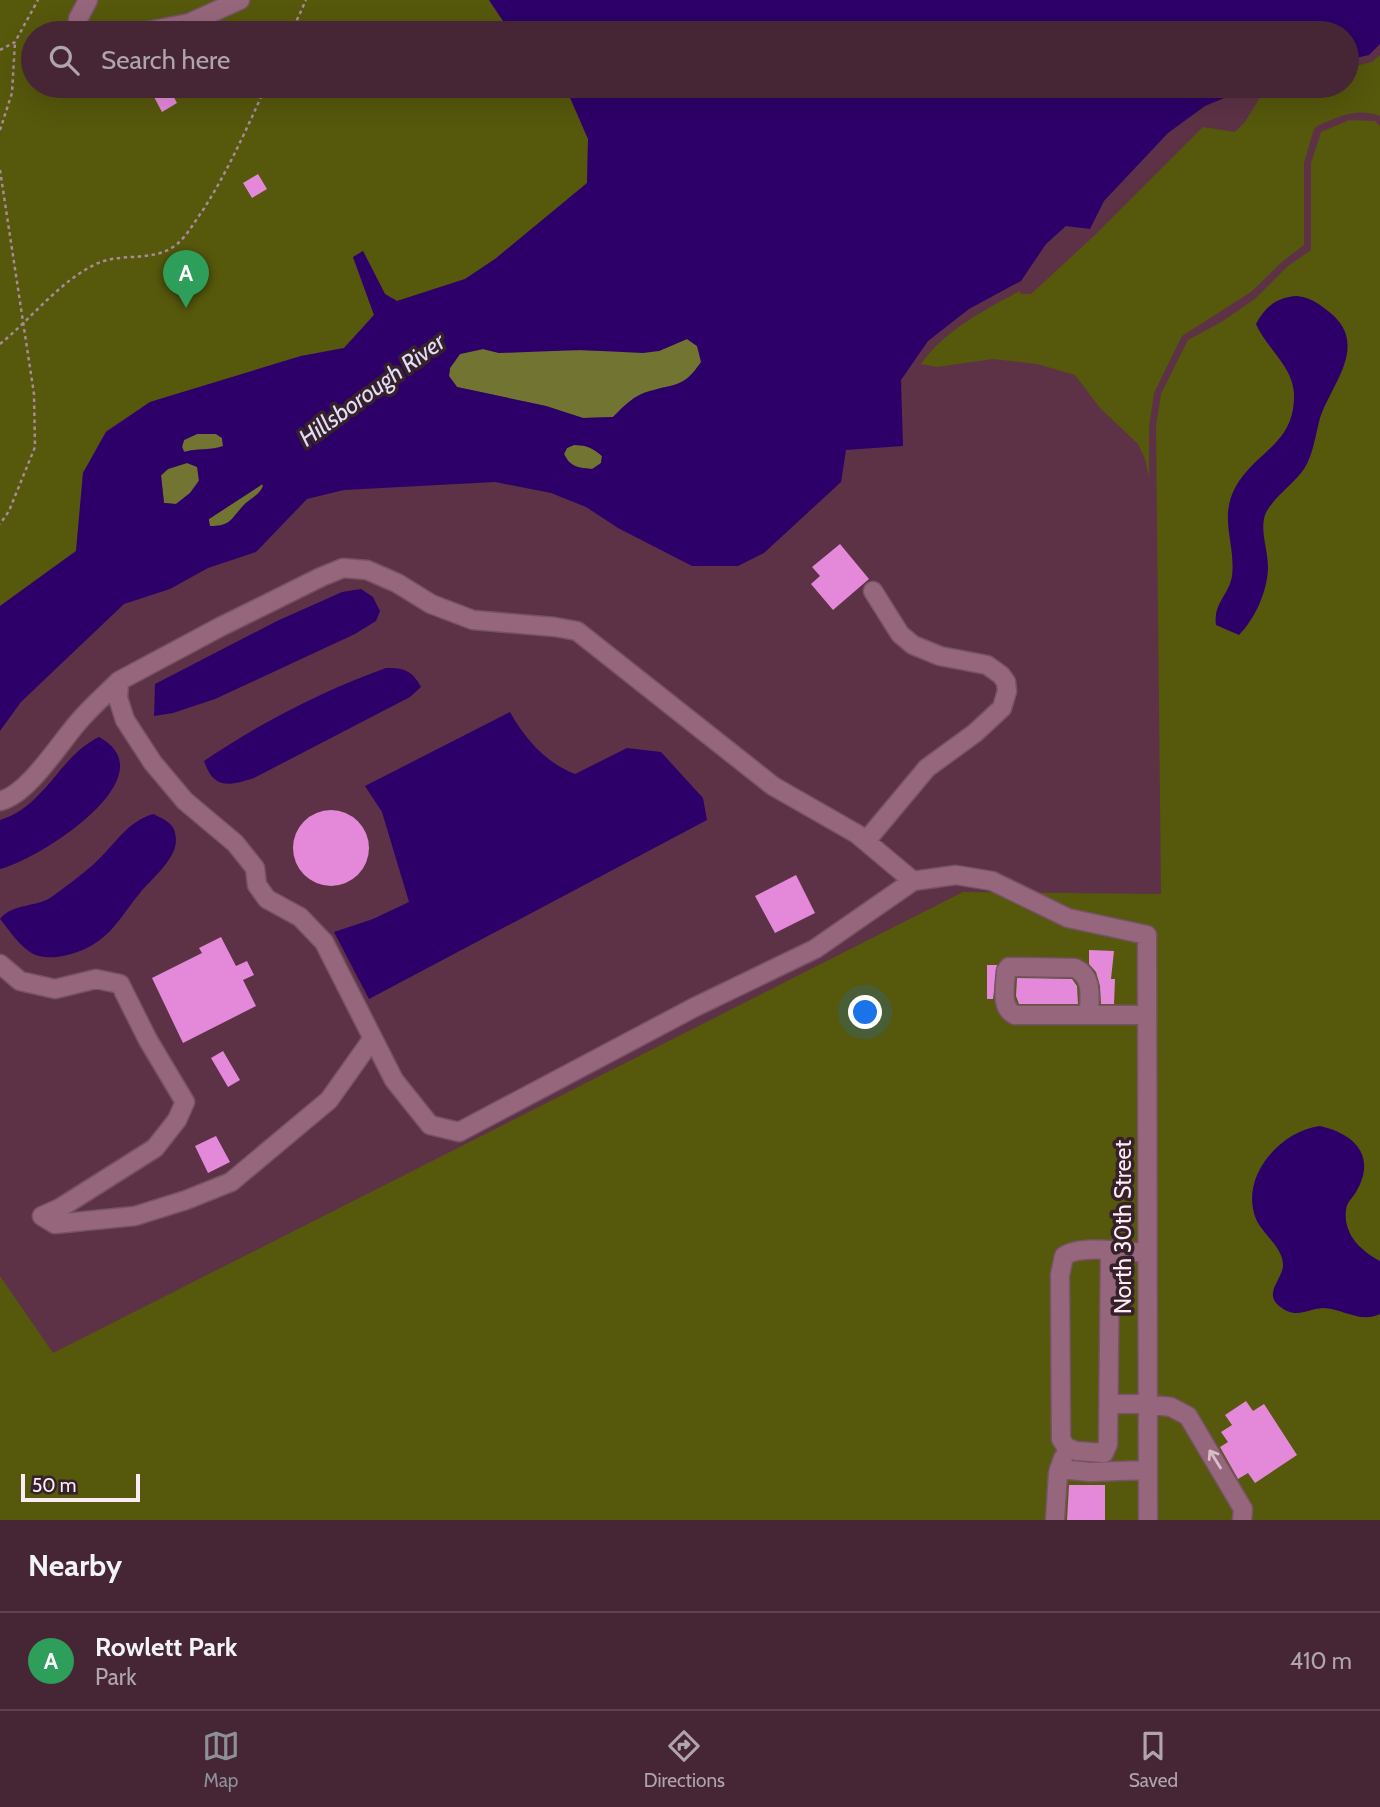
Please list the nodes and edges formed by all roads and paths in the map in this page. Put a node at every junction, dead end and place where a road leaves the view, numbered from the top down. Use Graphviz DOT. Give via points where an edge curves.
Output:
graph roads {
  1 [pos="38,0"];
  2 [pos="88,0"];
  3 [pos="240,0"];
  4 [pos="306,0"];
  5 [pos="26,21"];
  6 [pos="78,21"];
  7 [pos="193,21"];
  8 [pos="296,21"];
  9 [pos="21,31"];
  10 [pos="15,42"];
  11 [pos="0,50"];
  12 [pos="261,98"];
  13 [pos="0,130"];
  14 [pos="0,170"];
  15 [pos="23,323"];
  16 [pos="0,344"];
  17 [pos="0,524"];
  18 [pos="873,591"];
  19 [pos="119,681"];
  20 [pos="0,801"];
  21 [pos="866,841"];
  22 [pos="913,881"];
  23 [pos="0,964"];
  24 [pos="1089,1015"];
  25 [pos="1147,1016"];
  26 [pos="373,1038"];
  27 [pos="1110,1251"];
  28 [pos="1147,1253"];
  29 [pos="1109,1404"];
  30 [pos="1147,1404"];
  31 [pos="1066,1447"];
  32 [pos="1059,1469"];
  33 [pos="1147,1470"];
  34 [pos="1055,1520"];
  35 [pos="1148,1520"];
  36 [pos="1242,1520"];
  1 -- 5 [label="path"];
  2 -- 6 [label="street"];
  3 -- 7 [label="street"];
  4 -- 8 [label="path"];
  9 -- 10 [label="path"];
  10 -- 11 [label="path"];
  10 -- 13 [label="path" via="12,93"];
  12 -- 15 [label="path" via="229,168 176,245 147,257 95,264"];
  14 -- 15 [label="path"];
  15 -- 16 [label="path"];
  15 -- 17 [label="path" via="34,394 35,447"];
  18 -- 21 [label="street" via="900,634 914,645 940,656 987,665 1001,675 1007,691 1002,708 927,768"];
  19 -- 20 [label="street" via="25,785"];
  19 -- 21 [label="street" via="321,577 344,568 367,570 473,620 576,631 773,786"];
  19 -- 26 [label="street" via="118,698 125,720 153,763 184,801 235,843 255,868 257,885 267,899 300,917 324,942"];
  21 -- 22 [label="street"];
  22 -- 25 [label="street, North 30th Street" via="956,875 992,881 1068,918 1147,934"];
  22 -- 26 [label="street" via="815,949 459,1132 430,1125 394,1080"];
  23 -- 26 [label="street" via="20,981 55,989 96,979 120,984 185,1102 155,1148 42,1216 55,1224 135,1216 231,1182 329,1100"];
  24 -- 24 [label="street" via="1010,1013 1005,1005 1006,971 1023,967 1084,972 1089,982"];
  24 -- 25 [label="street"];
  25 -- 28 [label="street, North 30th Street"];
  27 -- 28 [label="street"];
  27 -- 29 [label="street"];
  27 -- 31 [label="street" via="1064,1256 1060,1275 1061,1439"];
  28 -- 30 [label="street, North 30th Street"];
  29 -- 30 [label="street"];
  29 -- 31 [label="street" via="1104,1452"];
  30 -- 33 [label="street, North 30th Street"];
  36 -- 30 [label="street, one-way" via="1239,1501 1188,1416 1171,1407"];
  31 -- 32 [label="street"];
  32 -- 33 [label="street"];
  32 -- 34 [label="street"];
  33 -- 35 [label="street, North 30th Street"];
}
